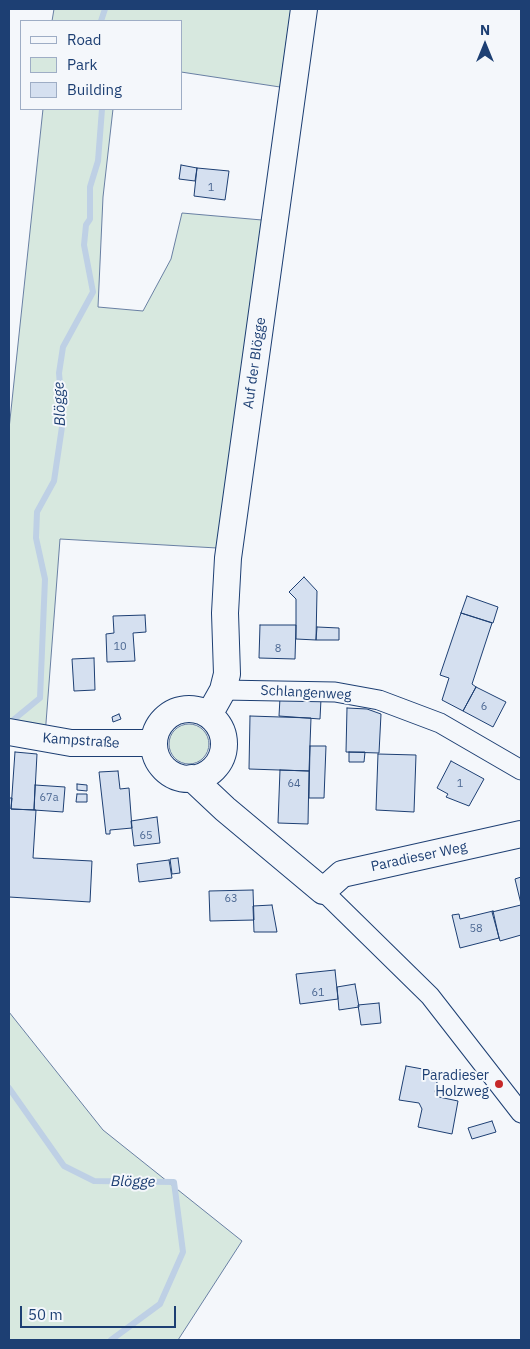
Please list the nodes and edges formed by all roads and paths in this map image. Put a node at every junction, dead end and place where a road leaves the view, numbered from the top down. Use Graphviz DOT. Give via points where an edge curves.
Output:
graph roads {
  1 [pos="304,9"];
  2 [pos="224,690"];
  3 [pos="208,715"];
  4 [pos="9,732"];
  5 [pos="154,743"];
  6 [pos="216,765"];
  7 [pos="521,770"];
  8 [pos="192,778"];
  9 [pos="225,809"];
  10 [pos="521,834"];
  11 [pos="323,891"];
  12 [pos="521,1113"];
  1 -- 2 [label="street, Auf der Blögge" via="228,558 224,613 228,658"];
  2 -- 3 [label="street, Auf der Blögge"];
  2 -- 7 [label="street, Schlangenweg" via="336,692 379,700 440,723"];
  3 -- 5 [label="street" via="194,709 172,713 156,730"];
  3 -- 6 [label="street" via="219,726 223,736 224,746"];
  4 -- 5 [label="street, Kampstraße" via="71,742"];
  5 -- 8 [label="street" via="158,759 170,772"];
  6 -- 8 [label="street"];
  6 -- 9 [label="street"];
  8 -- 9 [label="street"];
  9 -- 11 [label="street"];
  10 -- 11 [label="street, Paradieser Weg" via="342,874"];
  11 -- 12 [label="street" via="430,996"];
}
